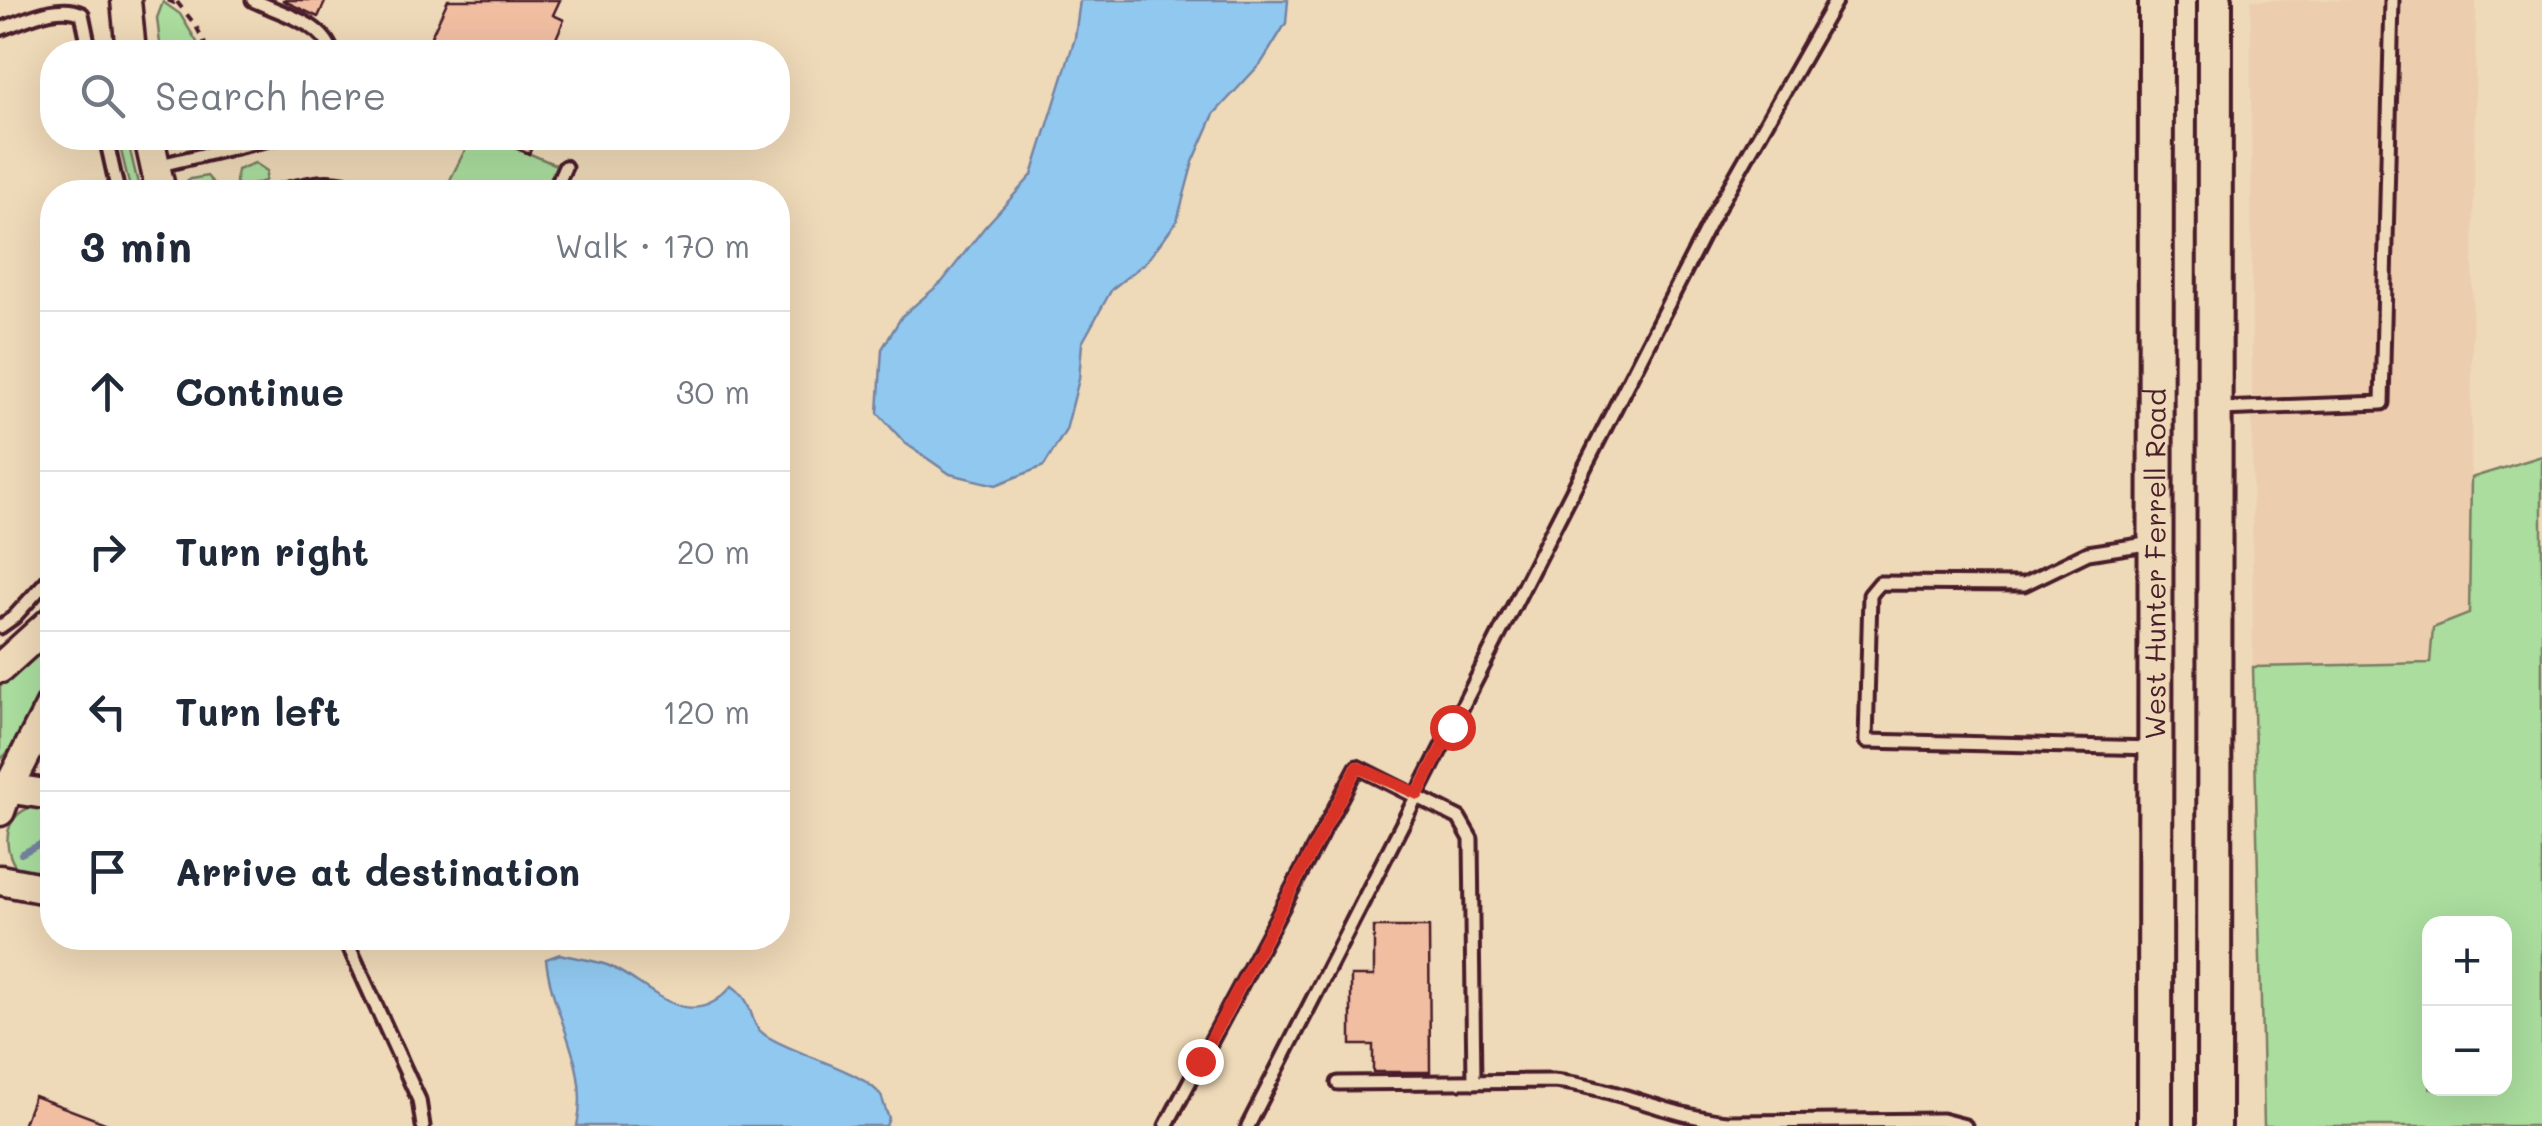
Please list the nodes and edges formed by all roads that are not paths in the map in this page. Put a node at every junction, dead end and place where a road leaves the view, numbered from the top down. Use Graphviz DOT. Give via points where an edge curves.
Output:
graph roads {
  1 [pos="126,0"];
  2 [pos="254,0"];
  3 [pos="1836,0"];
  4 [pos="2156,0"];
  5 [pos="2216,0"];
  6 [pos="2392,0"];
  7 [pos="0,29"];
  8 [pos="88,40"];
  9 [pos="130,40"];
  10 [pos="327,40"];
  11 [pos="109,150"];
  12 [pos="152,150"];
  13 [pos="240,150"];
  14 [pos="565,167"];
  15 [pos="159,179"];
  16 [pos="115,180"];
  17 [pos="559,180"];
  18 [pos="2217,409"];
  19 [pos="2157,543"];
  20 [pos="40,590"];
  21 [pos="0,627"];
  22 [pos="40,632"];
  23 [pos="0,668"];
  24 [pos="40,726"];
  25 [pos="2155,748"];
  26 [pos="1418,794"];
  27 [pos="40,795"];
  28 [pos="3,796"];
  29 [pos="0,880"];
  30 [pos="40,888"];
  31 [pos="351,950"];
  32 [pos="1474,1082"];
  33 [pos="1338,1084"];
  34 [pos="423,1126"];
  35 [pos="1166,1126"];
  36 [pos="1248,1126"];
  37 [pos="1965,1126"];
  38 [pos="2155,1126"];
  39 [pos="2214,1126"];
  1 -- 9 [label="street"];
  2 -- 10 [label="lane"];
  3 -- 26 [label="lane" via="1712,218"];
  4 -- 19 [label="main road, West Hunter Ferrell Road"];
  5 -- 18 [label="main road"];
  6 -- 18 [label="lane" via="2382,404"];
  7 -- 8 [label="lane" via="75,10"];
  11 -- 16 [label="lane"];
  12 -- 15 [label="street"];
  13 -- 15 [label="lane"];
  14 -- 17 [label="lane"];
  18 -- 39 [label="main road"];
  19 -- 25 [label="main road, West Hunter Ferrell Road"];
  19 -- 25 [label="lane" via="2088,553 2024,584 1880,582 1870,595 1866,741"];
  20 -- 21 [label="lane"];
  22 -- 23 [label="street"];
  24 -- 28 [label="street"];
  25 -- 38 [label="main road, West Hunter Ferrell Road"];
  26 -- 32 [label="lane" via="1460,818 1471,838"];
  26 -- 35 [label="lane" via="1357,767"];
  26 -- 36 [label="lane"];
  27 -- 28 [label="street"];
  29 -- 30 [label="street"];
  31 -- 34 [label="lane" via="418,1100"];
  32 -- 33 [label="lane"];
  32 -- 37 [label="lane" via="1582,1084 1695,1119 1726,1122 1942,1120"];
}
